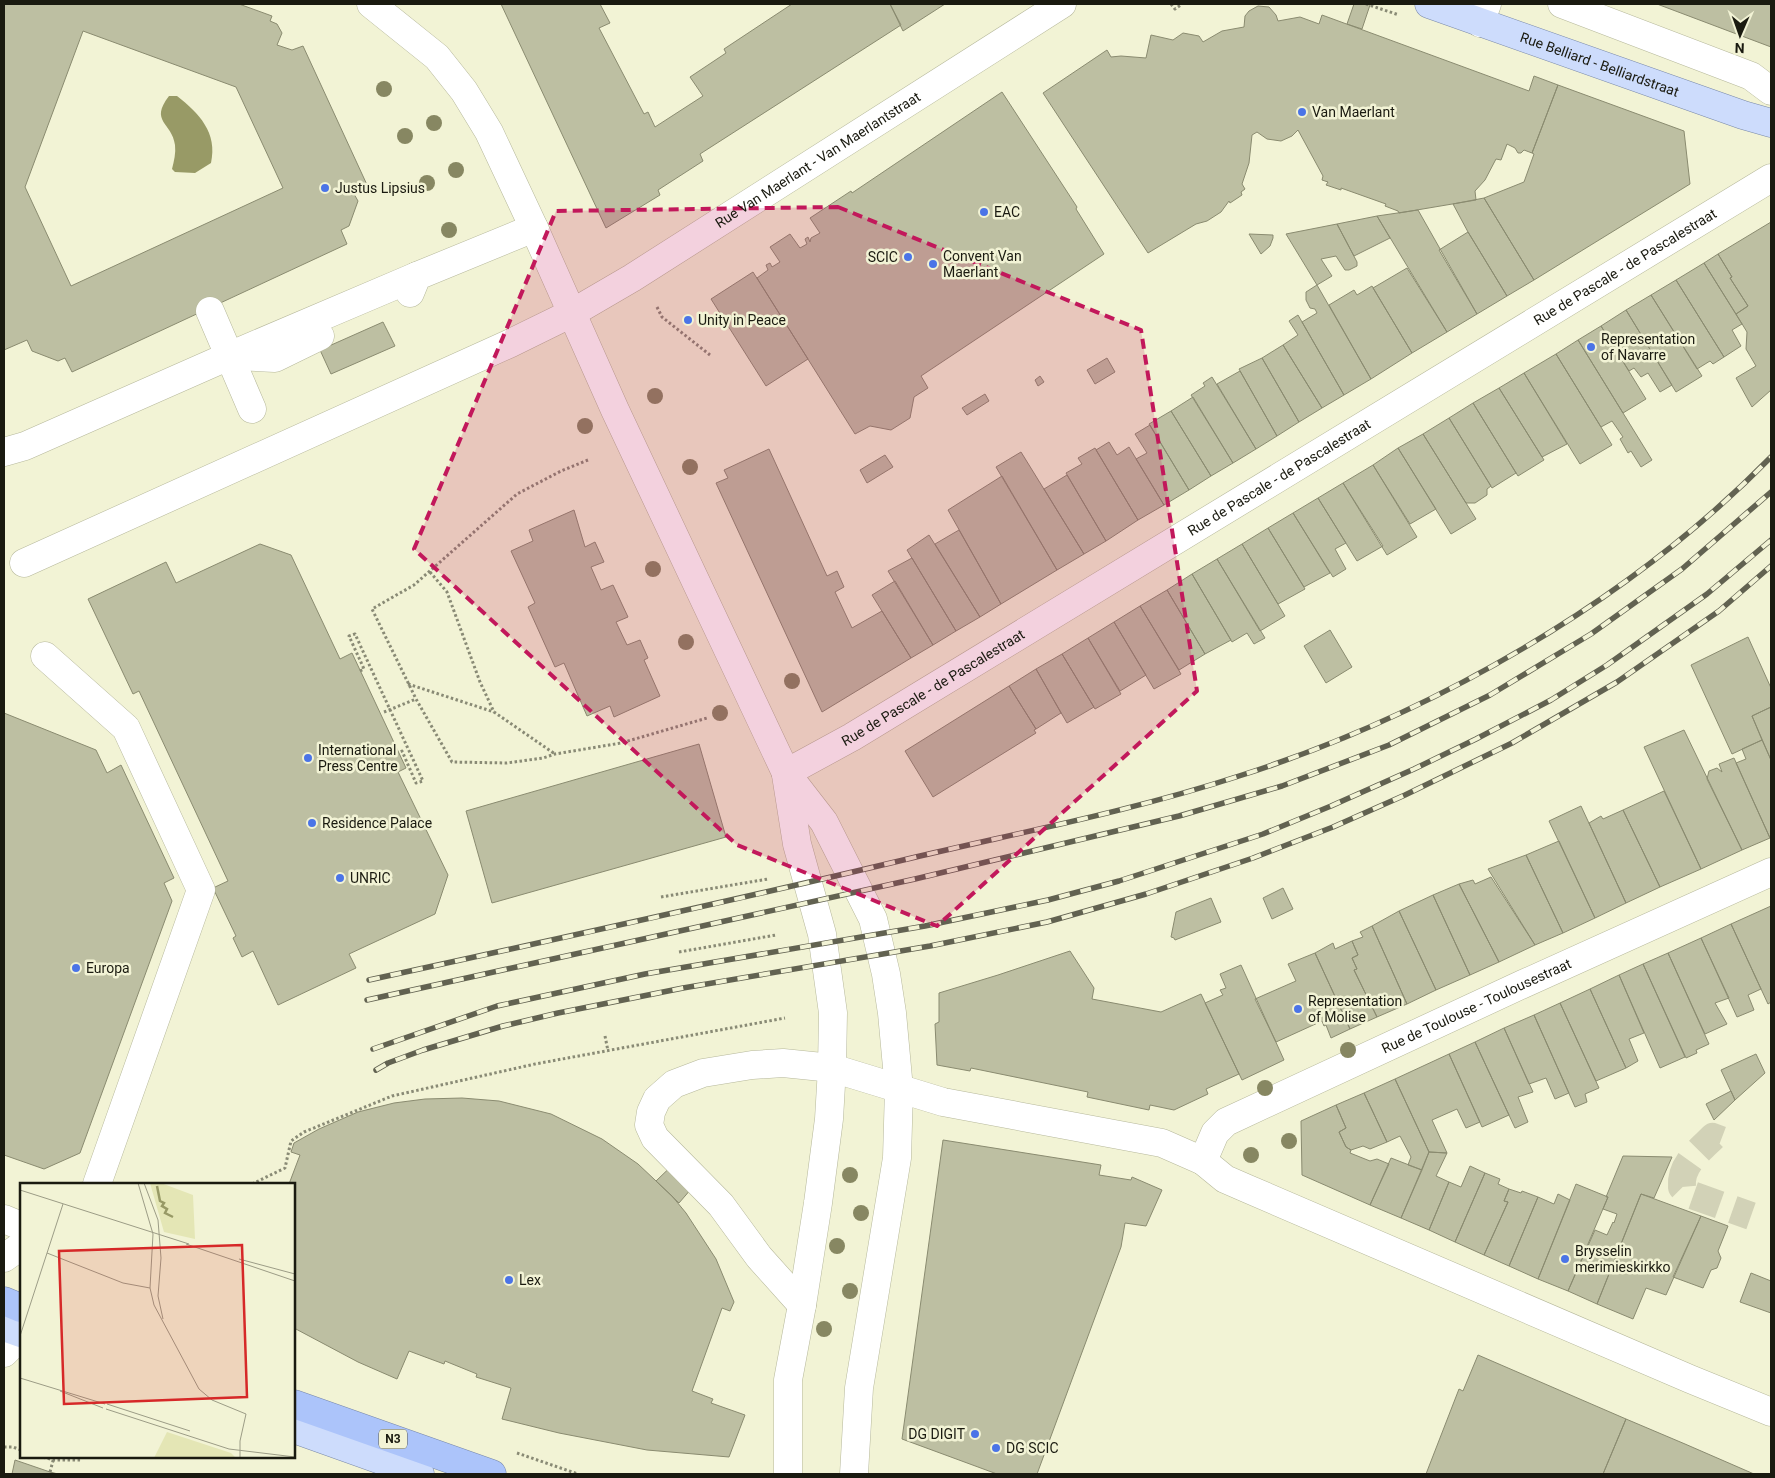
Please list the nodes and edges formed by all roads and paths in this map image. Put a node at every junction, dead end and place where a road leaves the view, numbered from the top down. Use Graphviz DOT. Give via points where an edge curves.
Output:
graph roads {
  1 [pos="1062,4"];
  2 [pos="1171,4"];
  3 [pos="1182,4"];
  4 [pos="1428,4"];
  5 [pos="1562,4"];
  6 [pos="381,6"];
  7 [pos="1484,13"];
  8 [pos="1771,91"];
  9 [pos="1771,123"];
  10 [pos="1771,178"];
  11 [pos="534,228"];
  12 [pos="657,307"];
  13 [pos="210,311"];
  14 [pos="572,313"];
  15 [pos="229,356"];
  16 [pos="710,356"];
  17 [pos="252,410"];
  18 [pos="4,452"];
  19 [pos="588,460"];
  20 [pos="24,563"];
  21 [pos="430,572"];
  22 [pos="45,656"];
  23 [pos="360,671"];
  24 [pos="408,684"];
  25 [pos="416,699"];
  26 [pos="390,710"];
  27 [pos="384,712"];
  28 [pos="494,712"];
  29 [pos="708,718"];
  30 [pos="399,752"];
  31 [pos="555,754"];
  32 [pos="786,773"];
  33 [pos="1771,872"];
  34 [pos="768,879"];
  35 [pos="661,897"];
  36 [pos="776,935"];
  37 [pos="679,952"];
  38 [pos="785,1018"];
  39 [pos="605,1036"];
  40 [pos="608,1051"];
  41 [pos="832,1068"];
  42 [pos="899,1089"];
  43 [pos="1203,1161"];
  44 [pos="97,1183"];
  45 [pos="254,1183"];
  46 [pos="4,1219"];
  47 [pos="20,1226"];
  48 [pos="20,1247"];
  49 [pos="4,1258"];
  50 [pos="4,1302"];
  51 [pos="802,1305"];
  52 [pos="20,1308"];
  53 [pos="4,1327"];
  54 [pos="20,1334"];
  55 [pos="20,1335"];
  56 [pos="4,1353"];
  57 [pos="295,1404"];
  58 [pos="1771,1412"];
  59 [pos="295,1429"];
  60 [pos="4,1447"];
  61 [pos="20,1450"];
  62 [pos="52,1458"];
  63 [pos="82,1458"];
  64 [pos="50,1472"];
  65 [pos="417,1474"];
  66 [pos="492,1474"];
  67 [pos="788,1474"];
  68 [pos="854,1474"];
  1 -- 14 [label="street, Rue Van Maerlant - Van Maerlantstraat"];
  2 -- 3 [label="path" via="1174,9"];
  4 -- 7 [label="main road, Rue Belliard - Belliardstraat"];
  5 -- 8 [label="street" via="1752,76"];
  6 -- 11 [label="street" via="437,56 464,91 489,132"];
  7 -- 9 [label="main road, Rue Belliard - Belliardstraat" via="1743,115"];
  10 -- 32 [label="street, Rue de Pascale - de Pascalestraat" via="852,737"];
  11 -- 14 [label="street"];
  11 -- 15 [label="street"];
  12 -- 16 [label="path" via="662,317"];
  13 -- 15 [label="street"];
  14 -- 20 [label="street, Rue Van Maerlant - Van Maerlantstraat"];
  14 -- 32 [label="street"];
  15 -- 17 [label="street"];
  15 -- 18 [label="street" via="25,446"];
  19 -- 21 [label="path" via="518,494"];
  21 -- 24 [label="path" via="372,609"];
  21 -- 28 [label="path" via="447,592"];
  22 -- 44 [label="street" via="126,728 201,890"];
  23 -- 26 [label="path" via="364,669 349,636 354,634"];
  24 -- 25 [label="path"];
  24 -- 28 [label="path"];
  25 -- 26 [label="path"];
  25 -- 31 [label="path" via="452,762 506,764"];
  26 -- 27 [label="path"];
  26 -- 30 [label="path" via="423,781 416,783 402,751"];
  28 -- 31 [label="path"];
  29 -- 31 [label="path" via="621,743"];
  32 -- 41 [label="street" via="797,844 822,934 833,1013"];
  32 -- 42 [label="street" via="824,822 873,918 892,1013"];
  33 -- 43 [label="street, Rue de Toulouse - Toulousestraat" via="1226,1122 1215,1133"];
  34 -- 35 [label="path"];
  36 -- 37 [label="path"];
  38 -- 40 [label="path"];
  39 -- 40 [label="path"];
  40 -- 45 [label="path" via="392,1096 304,1132 291,1141 285,1168"];
  41 -- 42 [label="street"];
  41 -- 51 [label="street" via="829,1119"];
  41 -- 51 [label="street" via="783,1063 703,1073 674,1084 657,1099 650,1112 649,1125 655,1138 721,1205 759,1257"];
  42 -- 43 [label="street" via="943,1102 1162,1143"];
  42 -- 68 [label="street" via="897,1158 859,1388"];
  43 -- 58 [label="street" via="1225,1179"];
  46 -- 47 [label="street"];
  48 -- 49 [label="street"];
  50 -- 52 [label="highway"];
  51 -- 67 [label="street" via="788,1380"];
  53 -- 54 [label="main road"];
  55 -- 56 [label="street"];
  57 -- 66 [label="highway, N3"];
  59 -- 65 [label="main road"];
  60 -- 61 [label="path"];
  62 -- 63 [label="path"];
  62 -- 64 [label="path"];
}
